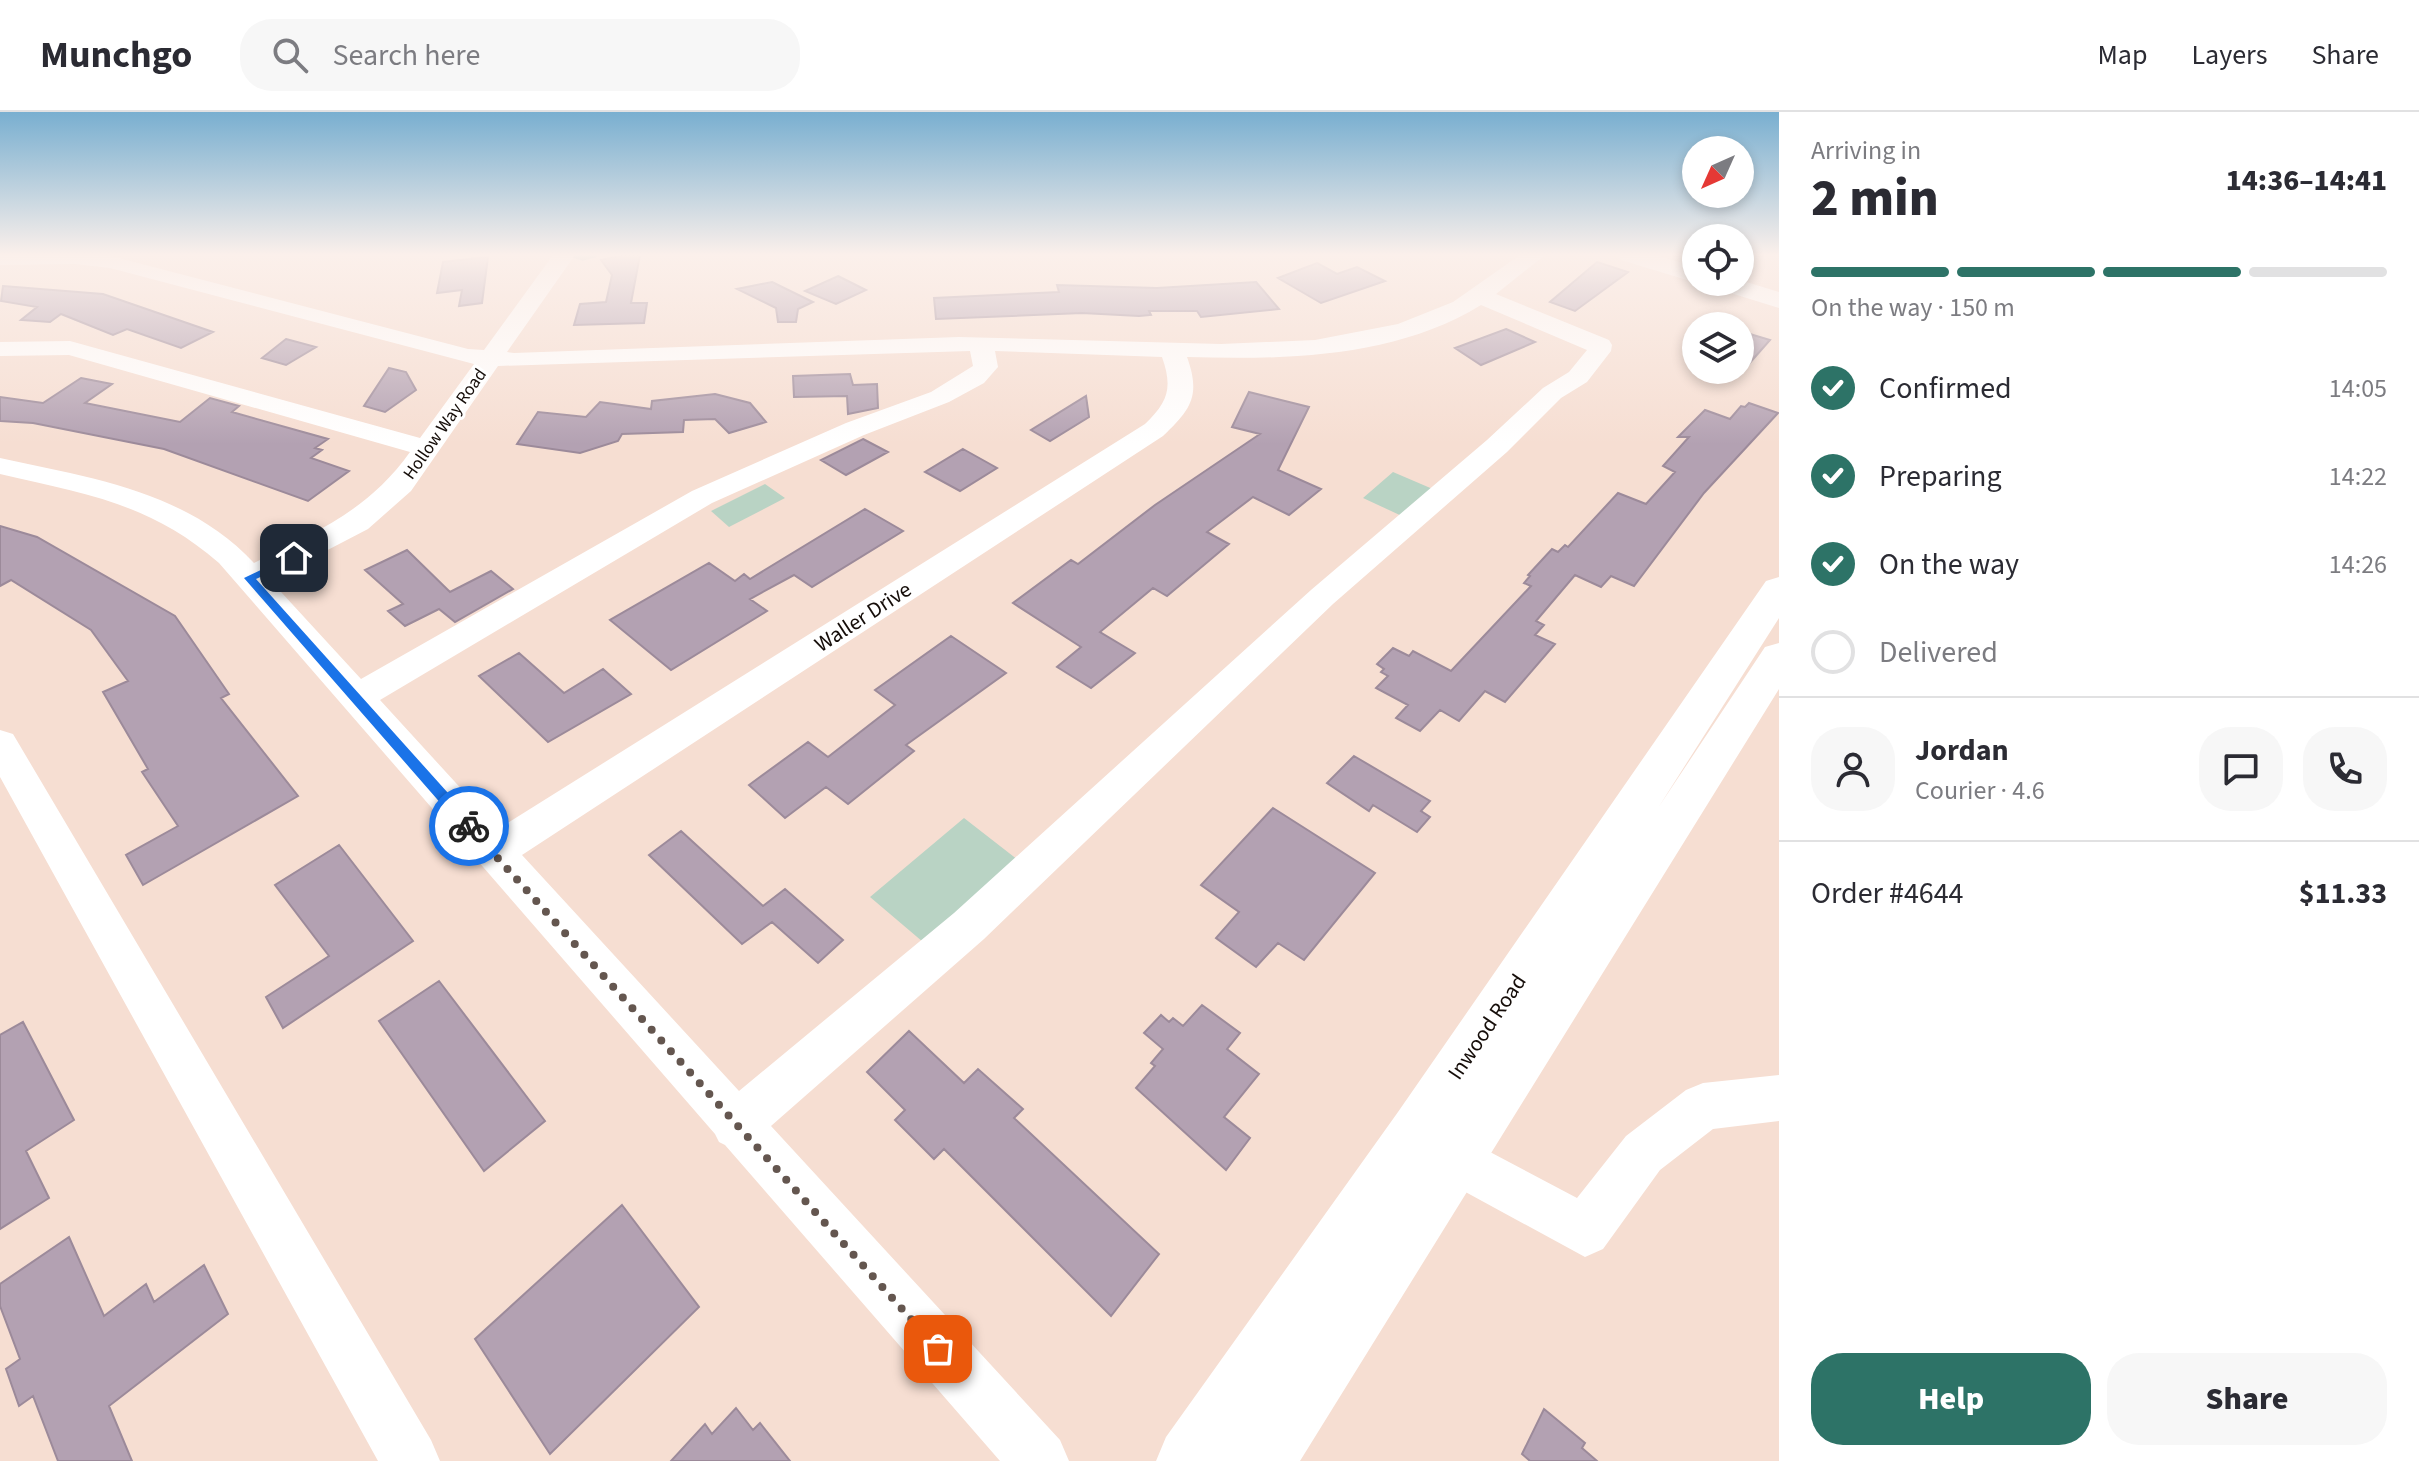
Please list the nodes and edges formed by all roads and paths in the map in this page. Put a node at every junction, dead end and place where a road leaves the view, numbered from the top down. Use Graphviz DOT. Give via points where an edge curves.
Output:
graph roads {
  1 [pos="323,318"];
  2 [pos="519,318"];
  3 [pos="1437,318"];
  4 [pos="1534,318"];
  5 [pos="981,344"];
  6 [pos="0,349"];
  7 [pos="1172,349"];
  8 [pos="490,359"];
  9 [pos="429,449"];
  10 [pos="0,466"];
  11 [pos="249,578"];
  12 [pos="1779,589"];
  13 [pos="1779,657"];
  14 [pos="356,698"];
  15 [pos="0,744"];
  16 [pos="1680,773"];
  17 [pos="493,853"];
  18 [pos="1779,1098"];
  19 [pos="736,1125"];
  20 [pos="1437,1146"];
  21 [pos="410,1461"];
  22 [pos="1039,1461"];
  23 [pos="1190,1461"];
  24 [pos="1261,1461"];
  1 -- 8 [label="street"];
  2 -- 8 [label="street, Hollow Way Road"];
  3 -- 7 [label="street" via="1360,340 1280,349"];
  4 -- 19 [label="street" via="1600,345 1599,351 1578,377 1552,393 1322,597 969,926"];
  5 -- 7 [label="street"];
  5 -- 8 [label="street"];
  5 -- 14 [label="street" via="986,367 975,378 702,497"];
  6 -- 9 [label="street" via="70,348"];
  7 -- 17 [label="street, Waller Drive" via="1183,381 1181,399 1154,430"];
  8 -- 9 [label="street, Hollow Way Road"];
  9 -- 11 [label="street, Hollow Way Road" via="401,485 357,523"];
  10 -- 11 [label="street" via="118,494 171,514 200,531"];
  11 -- 14 [label="street"];
  12 -- 16 [label="main road, Inwood Road"];
  13 -- 16 [label="main road, Inwood Road"];
  14 -- 17 [label="street"];
  15 -- 21 [label="street"];
  16 -- 20 [label="main road, Inwood Road"];
  17 -- 19 [label="street"];
  18 -- 20 [label="street" via="1703,1107 1643,1153 1585,1231"];
  19 -- 22 [label="street"];
  20 -- 23 [label="main road, Inwood Road"];
  20 -- 24 [label="main road, Inwood Road"];
}
